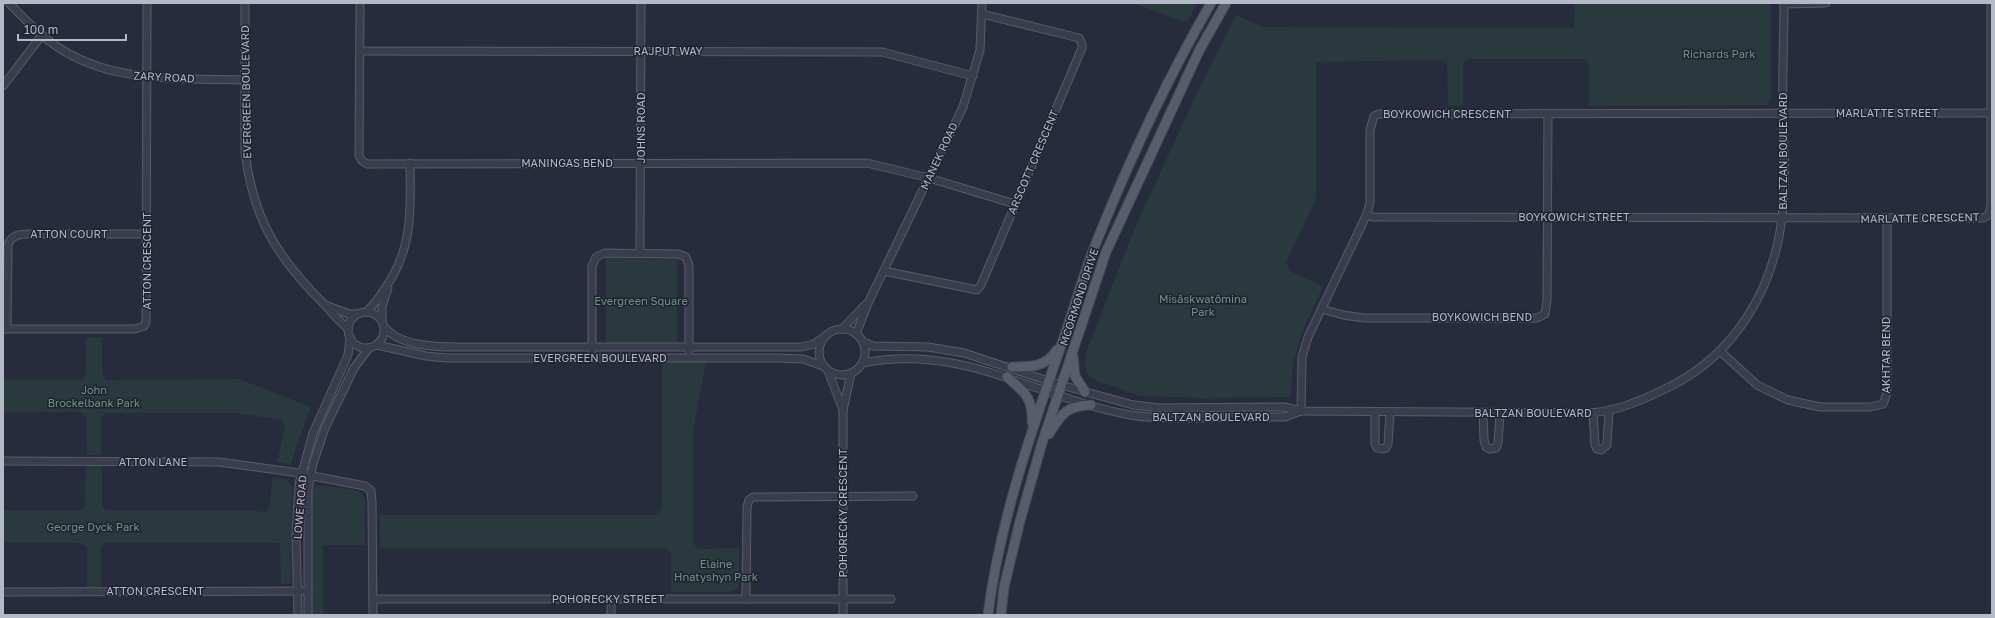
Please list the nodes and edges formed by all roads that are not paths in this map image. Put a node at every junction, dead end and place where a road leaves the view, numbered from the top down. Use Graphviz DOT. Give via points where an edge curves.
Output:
graph roads {
  1 [pos="9,3"];
  2 [pos="147,3"];
  3 [pos="245,3"];
  4 [pos="360,3"];
  5 [pos="641,3"];
  6 [pos="982,3"];
  7 [pos="1212,3"];
  8 [pos="1226,3"];
  9 [pos="1784,3"];
  10 [pos="1826,3"];
  11 [pos="1991,3"];
  12 [pos="982,14"];
  13 [pos="42,35"];
  14 [pos="360,51"];
  15 [pos="641,51"];
  16 [pos="973,76"];
  17 [pos="148,78"];
  18 [pos="246,80"];
  19 [pos="3,86"];
  20 [pos="1991,113"];
  21 [pos="1548,114"];
  22 [pos="1783,114"];
  23 [pos="410,163"];
  24 [pos="641,164"];
  25 [pos="929,178"];
  26 [pos="1015,204"];
  27 [pos="1366,214"];
  28 [pos="1548,217"];
  29 [pos="1782,217"];
  30 [pos="1887,219"];
  31 [pos="147,234"];
  32 [pos="640,253"];
  33 [pos="884,271"];
  34 [pos="389,283"];
  35 [pos="869,301"];
  36 [pos="322,302"];
  37 [pos="1322,309"];
  38 [pos="367,312"];
  39 [pos="358,314"];
  40 [pos="383,323"];
  41 [pos="5,329"];
  42 [pos="348,329"];
  43 [pos="842,329"];
  44 [pos="856,334"];
  45 [pos="350,337"];
  46 [pos="823,338"];
  47 [pos="863,342"];
  48 [pos="1062,342"];
  49 [pos="377,345"];
  50 [pos="690,346"];
  51 [pos="592,347"];
  52 [pos="369,348"];
  53 [pos="1720,351"];
  54 [pos="1073,353"];
  55 [pos="592,358"];
  56 [pos="689,358"];
  57 [pos="862,363"];
  58 [pos="825,368"];
  59 [pos="1012,368"];
  60 [pos="852,373"];
  61 [pos="1007,377"];
  62 [pos="1048,381"];
  63 [pos="1061,384"];
  64 [pos="1045,390"];
  65 [pos="1085,392"];
  66 [pos="1058,394"];
  67 [pos="1091,405"];
  68 [pos="843,410"];
  69 [pos="1609,410"];
  70 [pos="1301,411"];
  71 [pos="1375,412"];
  72 [pos="1390,412"];
  73 [pos="1484,413"];
  74 [pos="1500,413"];
  75 [pos="1593,413"];
  76 [pos="1032,432"];
  77 [pos="1042,443"];
  78 [pos="3,462"];
  79 [pos="302,474"];
  80 [pos="311,475"];
  81 [pos="842,495"];
  82 [pos="913,496"];
  83 [pos="298,591"];
  84 [pos="308,591"];
  85 [pos="3,592"];
  86 [pos="373,599"];
  87 [pos="746,599"];
  88 [pos="842,599"];
  89 [pos="891,599"];
  90 [pos="611,600"];
  91 [pos="298,615"];
  92 [pos="308,615"];
  93 [pos="373,615"];
  94 [pos="611,615"];
  95 [pos="842,615"];
  96 [pos="988,615"];
  97 [pos="1001,615"];
  1 -- 13 [label="street, ZARY ROAD"];
  2 -- 17 [label="street, ATTON CRESCENT"];
  3 -- 18 [label="street, EVERGREEN BOULEVARD"];
  4 -- 14 [label="street, MANINGAS BEND"];
  5 -- 15 [label="street, JOHNS ROAD"];
  6 -- 12 [label="street, MANEK ROAD"];
  7 -- 48 [label="main road, MCORMOND DRIVE" via="1186,47 1112,207 1096,244"];
  8 -- 54 [label="main road, MCORMOND DRIVE" via="1196,58 1106,252"];
  9 -- 10 [label="street"];
  9 -- 22 [label="street, BALTZAN BOULEVARD"];
  11 -- 20 [label="street, MARLATTE CRESCENT"];
  12 -- 16 [label="street, MANEK ROAD" via="980,50"];
  12 -- 26 [label="street, ARSCOTT CRESCENT" via="1079,38 1082,44"];
  13 -- 17 [label="street, ZARY ROAD" via="87,62 124,74"];
  13 -- 19 [label="street"];
  14 -- 15 [label="street, RAJPUT WAY"];
  14 -- 23 [label="street, MANINGAS BEND" via="359,155 367,164"];
  15 -- 16 [label="street, RAJPUT WAY" via="882,52"];
  15 -- 24 [label="street, JOHNS ROAD"];
  16 -- 25 [label="street, MANEK ROAD" via="963,107"];
  17 -- 18 [label="street, ZARY ROAD"];
  17 -- 31 [label="street, ATTON CRESCENT"];
  18 -- 36 [label="street, EVERGREEN BOULEVARD" via="245,152 258,210 272,241 290,268"];
  20 -- 22 [label="street, MARLATTE STREET"];
  20 -- 30 [label="street, MARLATTE CRESCENT" via="1989,215 1976,218"];
  21 -- 22 [label="street, BOYKOWICH CRESCENT"];
  21 -- 27 [label="street, BOYKOWICH CRESCENT" via="1386,113 1374,116 1370,130 1370,202"];
  21 -- 28 [label="street"];
  22 -- 29 [label="street, BALTZAN BOULEVARD" via="1785,166"];
  23 -- 24 [label="street, MANINGAS BEND"];
  23 -- 34 [label="street" via="410,229 400,262"];
  24 -- 25 [label="street, MANINGAS BEND" via="850,162 882,166"];
  24 -- 32 [label="street, JOHNS ROAD"];
  25 -- 26 [label="street, MANINGAS BEND"];
  25 -- 33 [label="street, MANEK ROAD"];
  26 -- 33 [label="street, ARSCOTT CRESCENT" via="977,290"];
  27 -- 28 [label="street, BOYKOWICH STREET" via="1372,217"];
  27 -- 37 [label="street, BOYKOWICH CRESCENT"];
  28 -- 29 [label="street, BOYKOWICH STREET"];
  28 -- 37 [label="street, BOYKOWICH BEND" via="1547,300 1545,314 1537,318 1364,318"];
  29 -- 30 [label="street, MARLATTE CRESCENT"];
  29 -- 53 [label="street, BALTZAN BOULEVARD" via="1771,270 1759,299 1741,327"];
  30 -- 53 [label="street, AKHTAR BEND" via="1887,393 1883,404 1871,407 1820,407 1788,400 1758,385"];
  31 -- 41 [label="street, ATTON COURT" via="15,236 8,245"];
  31 -- 41 [label="street, ATTON CRESCENT" via="147,317 144,326 135,329"];
  32 -- 50 [label="street" via="678,254 686,257"];
  32 -- 51 [label="street" via="606,253 596,257"];
  33 -- 35 [label="street, MANEK ROAD"];
  34 -- 38 [label="street"];
  34 -- 40 [label="street" via="382,307"];
  35 -- 43 [label="street, MANEK ROAD"];
  35 -- 44 [label="street, MANEK ROAD"];
  36 -- 39 [label="street, EVERGREEN BOULEVARD" via="349,314"];
  36 -- 42 [label="street, EVERGREEN BOULEVARD"];
  37 -- 70 [label="street, BOYKOWICH CRESCENT" via="1308,337 1302,357"];
  38 -- 39 [label="street"];
  38 -- 40 [label="street" via="373,313"];
  39 -- 42 [label="street"];
  40 -- 49 [label="street" via="383,336"];
  40 -- 51 [label="street, EVERGREEN BOULEVARD" via="389,332 397,337 441,347"];
  42 -- 45 [label="street"];
  43 -- 44 [label="street"];
  43 -- 46 [label="street" via="835,330"];
  44 -- 47 [label="street"];
  45 -- 52 [label="street" via="358,346"];
  45 -- 79 [label="street, LOWE ROAD" via="348,355 313,433"];
  46 -- 50 [label="street, EVERGREEN BOULEVARD" via="802,347"];
  46 -- 58 [label="street" via="818,352"];
  47 -- 57 [label="street" via="865,356"];
  47 -- 59 [label="street" via="874,346 953,350"];
  48 -- 59 [label="main road" via="1053,356 1041,365"];
  48 -- 62 [label="main road, MCORMOND DRIVE"];
  49 -- 52 [label="street"];
  49 -- 55 [label="street, EVERGREEN BOULEVARD" via="446,358"];
  50 -- 51 [label="street, EVERGREEN BOULEVARD"];
  50 -- 56 [label="street"];
  51 -- 55 [label="street"];
  52 -- 80 [label="street, LOWE ROAD" via="358,361 325,428"];
  53 -- 69 [label="street, BALTZAN BOULEVARD" via="1678,383"];
  54 -- 63 [label="main road, MCORMOND DRIVE"];
  54 -- 65 [label="main road" via="1075,376"];
  55 -- 56 [label="street, EVERGREEN BOULEVARD"];
  56 -- 58 [label="street, EVERGREEN BOULEVARD" via="803,359"];
  57 -- 60 [label="street"];
  57 -- 61 [label="street" via="900,358 930,359"];
  58 -- 60 [label="street" via="839,375"];
  58 -- 68 [label="street, POHORECKY CRESCENT" via="833,380"];
  59 -- 62 [label="street"];
  60 -- 68 [label="street, POHORECKY CRESCENT"];
  61 -- 64 [label="street, BALTZAN BOULEVARD"];
  61 -- 76 [label="main road" via="1029,399"];
  62 -- 63 [label="street, BALTZAN BOULEVARD"];
  62 -- 64 [label="main road, MCORMOND DRIVE"];
  63 -- 65 [label="street, BALTZAN BOULEVARD"];
  63 -- 66 [label="main road, MCORMOND DRIVE"];
  64 -- 66 [label="street, BALTZAN BOULEVARD"];
  64 -- 76 [label="main road, MCORMOND DRIVE"];
  65 -- 70 [label="street, BALTZAN BOULEVARD" via="1121,403 1147,407 1284,407"];
  66 -- 67 [label="street, BALTZAN BOULEVARD"];
  66 -- 77 [label="main road, MCORMOND DRIVE"];
  67 -- 70 [label="street, BALTZAN BOULEVARD" via="1130,415 1162,419 1285,417"];
  67 -- 77 [label="main road" via="1074,407 1062,414"];
  68 -- 81 [label="street, POHORECKY CRESCENT"];
  69 -- 75 [label="street, BALTZAN BOULEVARD"];
  69 -- 75 [label="street" via="1607,445 1602,450 1597,449 1595,445"];
  70 -- 71 [label="street, BALTZAN BOULEVARD"];
  71 -- 72 [label="street, BALTZAN BOULEVARD"];
  71 -- 72 [label="street" via="1375,444 1381,449 1386,448 1388,444"];
  72 -- 73 [label="street, BALTZAN BOULEVARD"];
  73 -- 74 [label="street, BALTZAN BOULEVARD"];
  73 -- 74 [label="street" via="1484,442 1490,449 1496,448 1498,443"];
  74 -- 75 [label="street, BALTZAN BOULEVARD"];
  76 -- 96 [label="main road, MCORMOND DRIVE" via="1007,520 992,584"];
  77 -- 97 [label="main road, MCORMOND DRIVE" via="1006,580"];
  78 -- 79 [label="street, ATTON LANE" via="219,462"];
  79 -- 80 [label="street"];
  79 -- 83 [label="street, LOWE ROAD" via="296,534"];
  80 -- 84 [label="street, LOWE ROAD" via="308,490"];
  80 -- 86 [label="street" via="360,485 370,491"];
  81 -- 82 [label="street"];
  81 -- 87 [label="street" via="759,496 750,499 747,514"];
  81 -- 88 [label="street, POHORECKY CRESCENT"];
  83 -- 84 [label="street, ATTON CRESCENT"];
  83 -- 85 [label="street, ATTON CRESCENT"];
  83 -- 91 [label="street, LOWE ROAD"];
  84 -- 92 [label="street, LOWE ROAD"];
  86 -- 90 [label="street, POHORECKY STREET"];
  86 -- 93 [label="street"];
  87 -- 88 [label="street, POHORECKY STREET"];
  87 -- 90 [label="street, POHORECKY STREET"];
  88 -- 89 [label="street, POHORECKY STREET"];
  88 -- 95 [label="street, POHORECKY CRESCENT"];
  90 -- 94 [label="street"];
}
